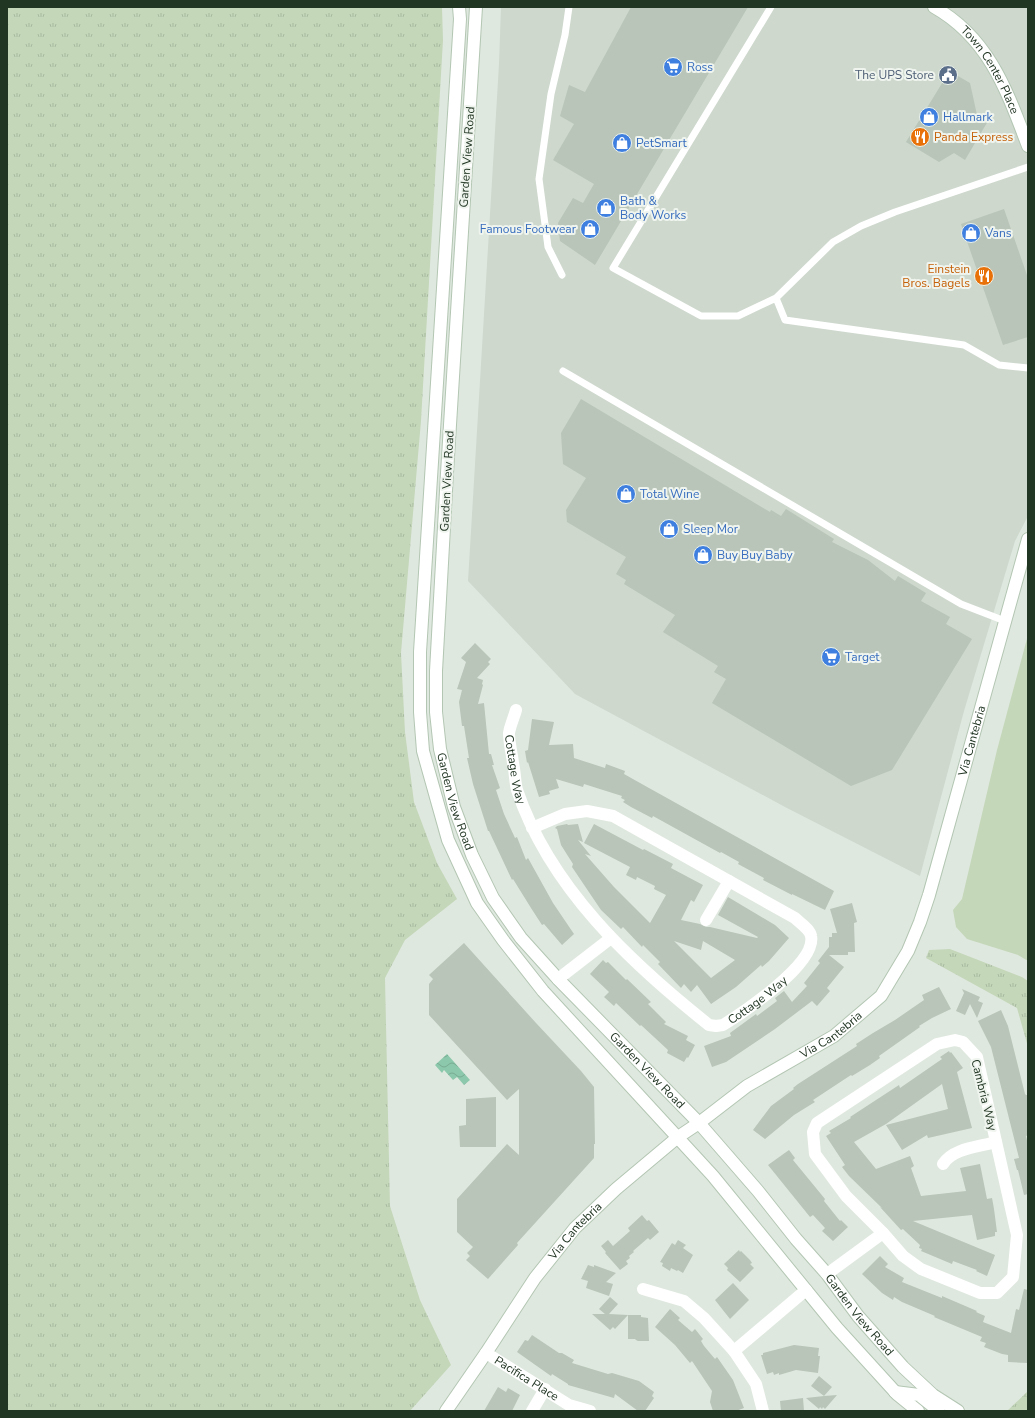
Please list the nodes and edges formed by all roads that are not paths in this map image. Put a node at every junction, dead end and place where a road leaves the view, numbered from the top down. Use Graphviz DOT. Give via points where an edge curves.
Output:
graph roads {
  1 [pos="459,7"];
  2 [pos="476,7"];
  3 [pos="569,7"];
  4 [pos="771,7"];
  5 [pos="934,7"];
  6 [pos="1028,146"];
  7 [pos="1028,167"];
  8 [pos="562,275"];
  9 [pos="776,298"];
  10 [pos="1028,368"];
  11 [pos="563,371"];
  12 [pos="1028,539"];
  13 [pos="1005,621"];
  14 [pos="516,710"];
  15 [pos="532,828"];
  16 [pos="729,881"];
  17 [pos="706,920"];
  18 [pos="611,938"];
  19 [pos="558,979"];
  20 [pos="699,1123"];
  21 [pos="678,1137"];
  22 [pos="996,1142"];
  23 [pos="943,1164"];
  24 [pos="883,1233"];
  25 [pos="827,1274"];
  26 [pos="643,1289"];
  27 [pos="806,1290"];
  28 [pos="734,1351"];
  29 [pos="486,1353"];
  30 [pos="544,1389"];
  31 [pos="895,1392"];
  32 [pos="446,1411"];
  33 [pos="532,1411"];
  34 [pos="590,1411"];
  35 [pos="763,1411"];
  36 [pos="918,1411"];
  37 [pos="939,1411"];
  38 [pos="958,1411"];
  1 -- 21 [label="main road, Garden View Road" via="420,652 423,751 448,840 477,903 543,990"];
  2 -- 19 [label="main road, Garden View Road" via="443,542 436,712 448,787 472,855 493,898 521,938"];
  3 -- 8 [label="lane" via="551,94 540,179 548,247"];
  4 -- 9 [label="lane" via="614,268 701,316 738,316"];
  5 -- 6 [label="main road, Town Center Place" via="946,14 975,40 993,64 1008,93"];
  7 -- 9 [label="lane" via="860,226 832,242"];
  9 -- 10 [label="lane" via="785,320 964,345 999,365"];
  11 -- 13 [label="lane" via="961,604"];
  12 -- 13 [label="main road, Via Cantebria"];
  13 -- 20 [label="main road, Via Cantebria" via="929,896 908,951 881,996 834,1036 747,1086"];
  14 -- 15 [label="main road, Cottage Way" via="509,734 517,789"];
  15 -- 16 [label="main road, Cottage Way" via="565,814 587,811 613,816"];
  15 -- 18 [label="main road, Cottage Way" via="554,866 590,915"];
  16 -- 17 [label="main road"];
  16 -- 18 [label="main road, Cottage Way" via="794,918 811,934 811,945 802,962 763,998 723,1025 709,1024 672,995"];
  18 -- 19 [label="main road"];
  19 -- 20 [label="main road, Garden View Road"];
  20 -- 21 [label="main road, Via Cantebria"];
  20 -- 25 [label="main road, Garden View Road"];
  21 -- 27 [label="main road, Garden View Road" via="732,1198"];
  21 -- 29 [label="main road, Via Cantebria" via="616,1189 575,1228 534,1278"];
  22 -- 23 [label="main road" via="957,1152"];
  22 -- 24 [label="main road, Cambria Way" via="1017,1235 1013,1277 997,1293 980,1293 921,1269 903,1256"];
  22 -- 24 [label="main road, Cambria Way" via="977,1057 963,1042 955,1040 937,1044 817,1123 813,1132 815,1154 846,1196"];
  24 -- 25 [label="main road"];
  25 -- 38 [label="main road, Garden View Road" via="858,1316 904,1367 934,1395"];
  26 -- 28 [label="main road" via="684,1301 704,1318"];
  27 -- 28 [label="main road"];
  27 -- 31 [label="main road, Garden View Road"];
  28 -- 35 [label="main road" via="756,1384"];
  29 -- 30 [label="main road, Pacifica Place"];
  29 -- 32 [label="main road, Via Cantebria"];
  30 -- 33 [label="main road"];
  30 -- 34 [label="main road, Pacifica Place" via="569,1405"];
  31 -- 36 [label="main road, Garden View Road"];
  31 -- 37 [label="main road" via="919,1395"];
}
